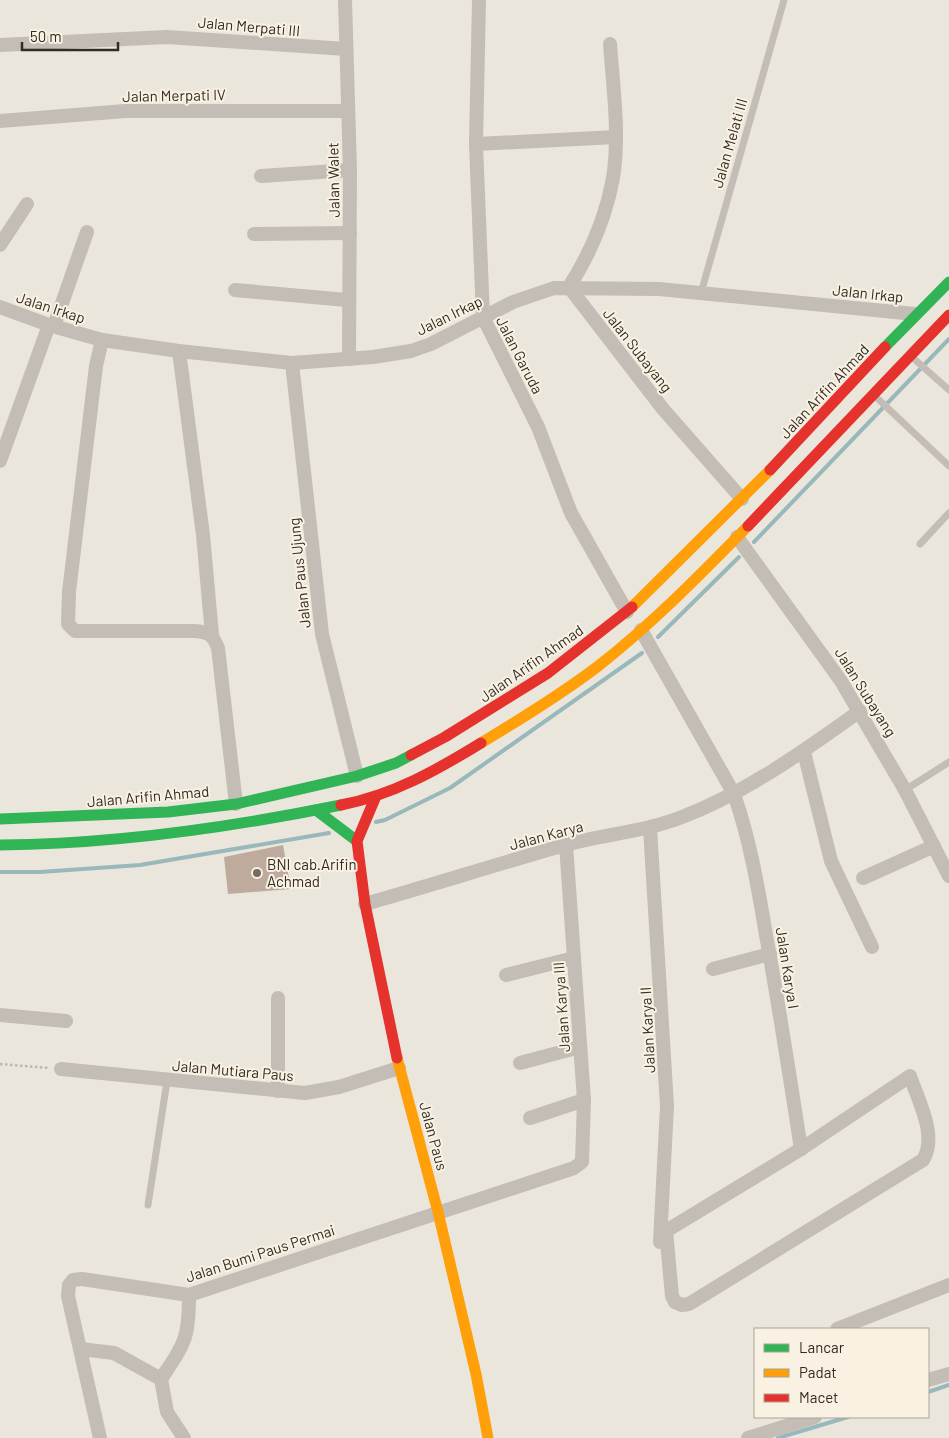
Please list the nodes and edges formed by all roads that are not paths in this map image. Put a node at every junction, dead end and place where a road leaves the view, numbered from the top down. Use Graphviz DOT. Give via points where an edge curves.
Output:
graph roads {
  1 [pos="345,0"];
  2 [pos="479,0"];
  3 [pos="784,0"];
  4 [pos="610,44"];
  5 [pos="0,45"];
  6 [pos="346,49"];
  7 [pos="348,111"];
  8 [pos="0,121"];
  9 [pos="616,138"];
  10 [pos="476,144"];
  11 [pos="350,170"];
  12 [pos="261,176"];
  13 [pos="26,204"];
  14 [pos="87,232"];
  15 [pos="350,233"];
  16 [pos="254,234"];
  17 [pos="0,245"];
  18 [pos="949,282"];
  19 [pos="569,287"];
  20 [pos="236,290"];
  21 [pos="701,293"];
  22 [pos="348,300"];
  23 [pos="0,307"];
  24 [pos="915,314"];
  25 [pos="949,315"];
  26 [pos="483,317"];
  27 [pos="51,326"];
  28 [pos="102,340"];
  29 [pos="180,351"];
  30 [pos="910,356"];
  31 [pos="349,359"];
  32 [pos="292,363"];
  33 [pos="949,390"];
  34 [pos="878,399"];
  35 [pos="0,461"];
  36 [pos="949,466"];
  37 [pos="742,499"];
  38 [pos="949,514"];
  39 [pos="738,537"];
  40 [pos="920,544"];
  41 [pos="626,612"];
  42 [pos="641,630"];
  43 [pos="212,635"];
  44 [pos="860,711"];
  45 [pos="804,752"];
  46 [pos="949,762"];
  47 [pos="357,776"];
  48 [pos="905,790"];
  49 [pos="734,794"];
  50 [pos="376,796"];
  51 [pos="236,804"];
  52 [pos="316,810"];
  53 [pos="0,819"];
  54 [pos="650,828"];
  55 [pos="357,841"];
  56 [pos="0,845"];
  57 [pos="566,845"];
  58 [pos="934,846"];
  59 [pos="949,876"];
  60 [pos="863,878"];
  61 [pos="365,904"];
  62 [pos="872,947"];
  63 [pos="770,954"];
  64 [pos="574,958"];
  65 [pos="713,970"];
  66 [pos="506,975"];
  67 [pos="278,998"];
  68 [pos="0,1015"];
  69 [pos="66,1022"];
  70 [pos="580,1046"];
  71 [pos="520,1062"];
  72 [pos="399,1068"];
  73 [pos="61,1069"];
  74 [pos="167,1080"];
  75 [pos="278,1091"];
  76 [pos="584,1100"];
  77 [pos="530,1118"];
  78 [pos="801,1149"];
  79 [pos="580,1165"];
  80 [pos="148,1205"];
  81 [pos="438,1212"];
  82 [pos="949,1285"];
  83 [pos="189,1295"];
  84 [pos="664,1298"];
  85 [pos="840,1328"];
  86 [pos="81,1349"];
  87 [pos="949,1374"];
  88 [pos="161,1379"];
  89 [pos="929,1380"];
  90 [pos="812,1418"];
  91 [pos="100,1438"];
  92 [pos="184,1438"];
  93 [pos="488,1438"];
  94 [pos="748,1438"];
  1 -- 6 [label="street, Jalan Walet"];
  2 -- 10 [label="street, Jalan Garuda"];
  3 -- 21 [label="lane, Jalan Melati III"];
  4 -- 9 [label="street"];
  5 -- 6 [label="street, Jalan Merpati III" via="167,37"];
  6 -- 7 [label="street, Jalan Walet"];
  7 -- 8 [label="street, Jalan Merpati IV" via="125,111"];
  7 -- 11 [label="street, Jalan Walet"];
  9 -- 10 [label="street"];
  9 -- 19 [label="street" via="613,178 603,217"];
  10 -- 26 [label="street, Jalan Garuda"];
  11 -- 12 [label="street"];
  11 -- 15 [label="street, Jalan Walet"];
  13 -- 17 [label="street"];
  14 -- 27 [label="street"];
  15 -- 16 [label="street"];
  15 -- 22 [label="street, Jalan Walet"];
  18 -- 24 [label="main road, Jalan Arifin Ahmad"];
  19 -- 21 [label="street, Jalan Irkap"];
  19 -- 26 [label="street, Jalan Irkap" via="544,290"];
  19 -- 37 [label="street, Jalan Subayang" via="663,409"];
  20 -- 22 [label="street"];
  21 -- 24 [label="street, Jalan Irkap"];
  22 -- 31 [label="street, Jalan Walet"];
  23 -- 27 [label="street, Jalan Irkap"];
  24 -- 37 [label="main road, Jalan Arifin Ahmad"];
  25 -- 30 [label="main road"];
  26 -- 31 [label="street, Jalan Irkap" via="411,351"];
  26 -- 41 [label="street, Jalan Garuda" via="538,427 571,513"];
  27 -- 28 [label="street, Jalan Irkap"];
  27 -- 35 [label="street"];
  28 -- 29 [label="street, Jalan Irkap"];
  28 -- 43 [label="street" via="96,366 69,592 69,627 75,631 196,631"];
  29 -- 32 [label="street, Jalan Irkap"];
  29 -- 43 [label="street" via="204,535"];
  30 -- 33 [label="lane"];
  30 -- 34 [label="main road"];
  31 -- 32 [label="street, Jalan Irkap"];
  32 -- 47 [label="street, Jalan Paus Ujung" via="322,634"];
  34 -- 36 [label="lane"];
  34 -- 39 [label="main road"];
  37 -- 41 [label="main road, Jalan Arifin Ahmad"];
  38 -- 40 [label="lane"];
  39 -- 42 [label="main road"];
  39 -- 44 [label="street, Jalan Subayang"];
  41 -- 47 [label="main road, Jalan Arifin Ahmad" via="548,673 445,738 396,763"];
  42 -- 49 [label="street"];
  42 -- 50 [label="main road" via="589,673 520,720 422,778"];
  43 -- 51 [label="street" via="218,648"];
  44 -- 45 [label="street, Jalan Karya"];
  44 -- 48 [label="street, Jalan Subayang"];
  45 -- 49 [label="street, Jalan Karya"];
  45 -- 62 [label="street" via="831,861"];
  46 -- 48 [label="lane"];
  47 -- 51 [label="main road, Jalan Arifin Ahmad"];
  48 -- 58 [label="street, Jalan Subayang"];
  49 -- 54 [label="street, Jalan Karya"];
  49 -- 63 [label="street, Jalan Karya I" via="753,859"];
  50 -- 52 [label="main road"];
  50 -- 55 [label="main road"];
  51 -- 53 [label="main road, Jalan Arifin Ahmad" via="123,815"];
  52 -- 55 [label="main road"];
  52 -- 56 [label="main road" via="156,837"];
  54 -- 57 [label="street, Jalan Karya"];
  54 -- 84 [label="street, Jalan Karya II" via="667,1106 660,1230"];
  55 -- 61 [label="main road, Jalan Paus"];
  57 -- 61 [label="street, Jalan Karya"];
  57 -- 64 [label="street, Jalan Karya III"];
  58 -- 59 [label="street, Jalan Subayang"];
  58 -- 60 [label="street"];
  61 -- 72 [label="main road, Jalan Paus"];
  63 -- 65 [label="street"];
  63 -- 78 [label="street, Jalan Karya I"];
  64 -- 66 [label="street"];
  64 -- 70 [label="street, Jalan Karya III"];
  67 -- 75 [label="street"];
  68 -- 69 [label="street"];
  70 -- 71 [label="street"];
  70 -- 76 [label="street, Jalan Karya III"];
  72 -- 75 [label="street, Jalan Mutiara Paus" via="318,1092"];
  72 -- 81 [label="main road, Jalan Paus"];
  73 -- 74 [label="street, Jalan Mutiara Paus"];
  74 -- 75 [label="street, Jalan Mutiara Paus"];
  74 -- 80 [label="lane"];
  76 -- 77 [label="street"];
  76 -- 79 [label="street, Jalan Karya III" via="584,1153"];
  78 -- 78 [label="street" via="666,1231 675,1302 688,1304 923,1160 929,1147 928,1134 910,1076"];
  79 -- 81 [label="street, Jalan Bumi Paus Permai"];
  81 -- 83 [label="street, Jalan Bumi Paus Permai"];
  81 -- 93 [label="main road, Jalan Paus"];
  82 -- 85 [label="street"];
  83 -- 86 [label="street, Jalan Bumi Paus Permai" via="73,1280 68,1296"];
  83 -- 88 [label="street" via="186,1339"];
  86 -- 88 [label="street" via="114,1353"];
  86 -- 91 [label="street, Jalan Bumi Paus Permai"];
  87 -- 89 [label="street"];
  88 -- 92 [label="street" via="167,1412"];
  90 -- 94 [label="street"];
}
